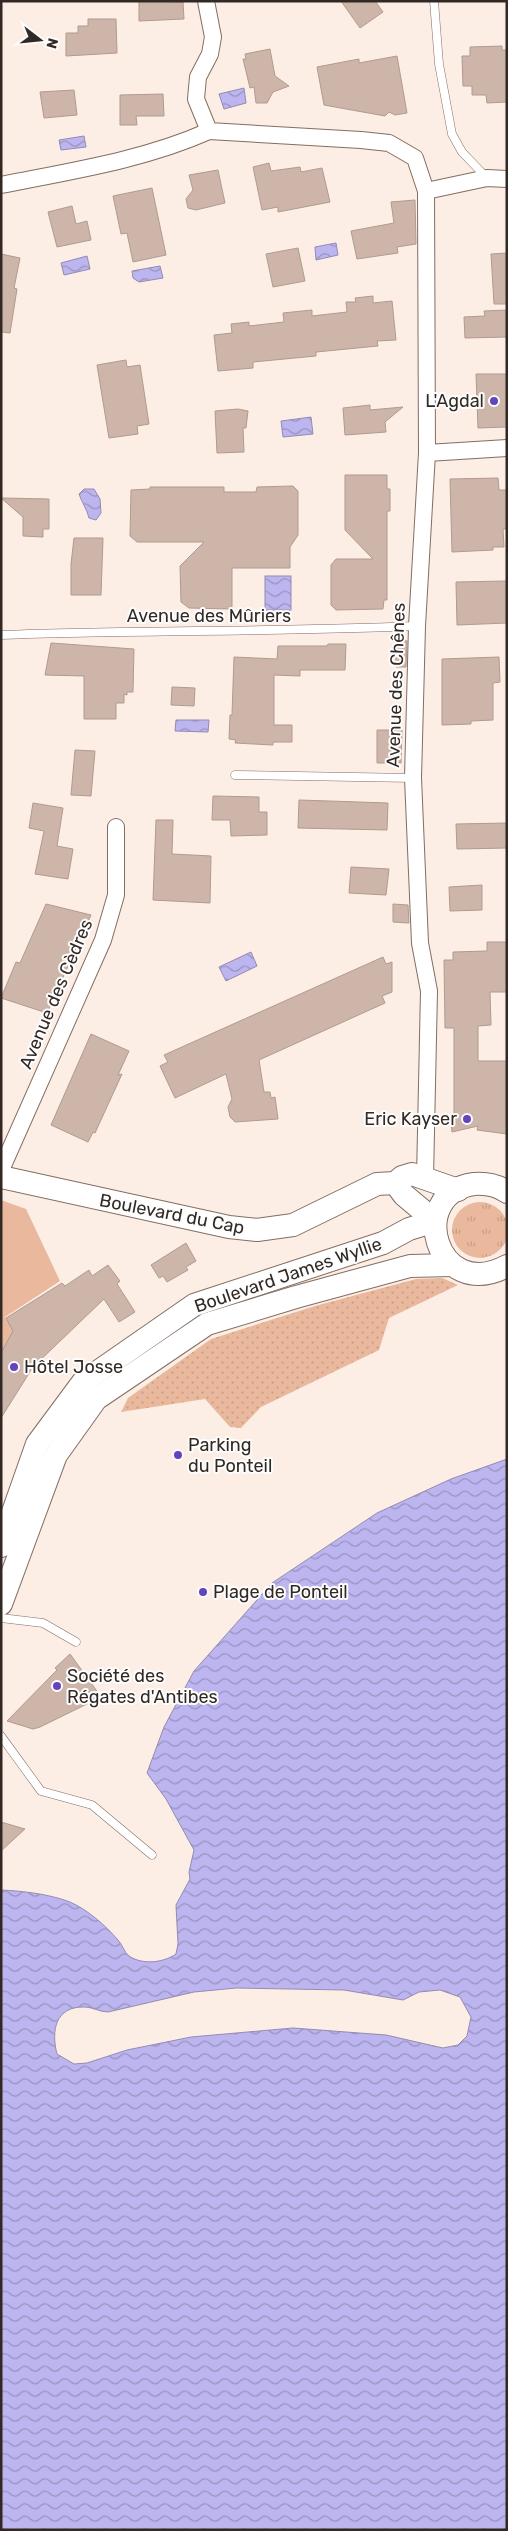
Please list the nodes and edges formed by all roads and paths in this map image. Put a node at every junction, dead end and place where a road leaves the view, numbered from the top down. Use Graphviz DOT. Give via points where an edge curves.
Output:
graph roads {
  1 [pos="206,1"];
  2 [pos="434,1"];
  3 [pos="209,131"];
  4 [pos="486,178"];
  5 [pos="507,179"];
  6 [pos="1,185"];
  7 [pos="426,191"];
  8 [pos="507,448"];
  9 [pos="426,453"];
  10 [pos="417,626"];
  11 [pos="1,635"];
  12 [pos="235,775"];
  13 [pos="413,778"];
  14 [pos="116,827"];
  15 [pos="1,1170"];
  16 [pos="1,1178"];
  17 [pos="425,1178"];
  18 [pos="395,1183"];
  19 [pos="458,1190"];
  20 [pos="506,1191"];
  21 [pos="427,1214"];
  22 [pos="452,1265"];
  23 [pos="507,1266"];
  24 [pos="146,1338"];
  25 [pos="159,1356"];
  26 [pos="70,1418"];
  27 [pos="7,1552"];
  28 [pos="1,1604"];
  29 [pos="1,1618"];
  30 [pos="76,1642"];
  31 [pos="1,1736"];
  32 [pos="152,1855"];
  1 -- 3 [label="street" via="213,37 210,54 198,77 196,99"];
  2 -- 4 [label="lane" via="439,64 452,134 462,152"];
  3 -- 6 [label="street" via="186,141 89,168"];
  3 -- 7 [label="street, Avenue des Chênes" via="389,144 415,158"];
  4 -- 5 [label="street"];
  4 -- 7 [label="street"];
  7 -- 9 [label="street, Avenue des Chênes"];
  8 -- 9 [label="street"];
  9 -- 10 [label="street, Avenue des Chênes"];
  10 -- 11 [label="lane, Avenue des Mûriers" via="304,631 114,631"];
  10 -- 13 [label="street, Avenue des Chênes"];
  12 -- 13 [label="lane"];
  13 -- 17 [label="street, Avenue des Chênes" via="420,943 429,991"];
  14 -- 15 [label="street, Avenue des Cèdres" via="116,895 103,940"];
  16 -- 18 [label="street, Boulevard du Cap" via="229,1227 257,1230 294,1225 377,1184"];
  17 -- 18 [label="street, Boulevard du Cap" via="412,1174"];
  17 -- 19 [label="street, Boulevard du Cap"];
  17 -- 21 [label="street"];
  18 -- 21 [label="street"];
  19 -- 20 [label="street" via="481,1184"];
  19 -- 21 [label="street"];
  21 -- 22 [label="street" via="437,1244"];
  21 -- 24 [label="street, Boulevard James Wyllie" via="409,1229 383,1243 194,1305"];
  22 -- 23 [label="street" via="480,1275"];
  22 -- 25 [label="street, Boulevard James Wyllie" via="410,1266 207,1324"];
  24 -- 25 [label="street"];
  24 -- 26 [label="street, Boulevard James Wyllie" via="84,1382"];
  25 -- 26 [label="street, Boulevard James Wyllie"];
  26 -- 27 [label="street, Boulevard James Wyllie" via="37,1444"];
  27 -- 28 [label="street, Boulevard James Wyllie"];
  29 -- 30 [label="lane" via="43,1623"];
  31 -- 32 [label="lane" via="42,1791 92,1805"];
}
